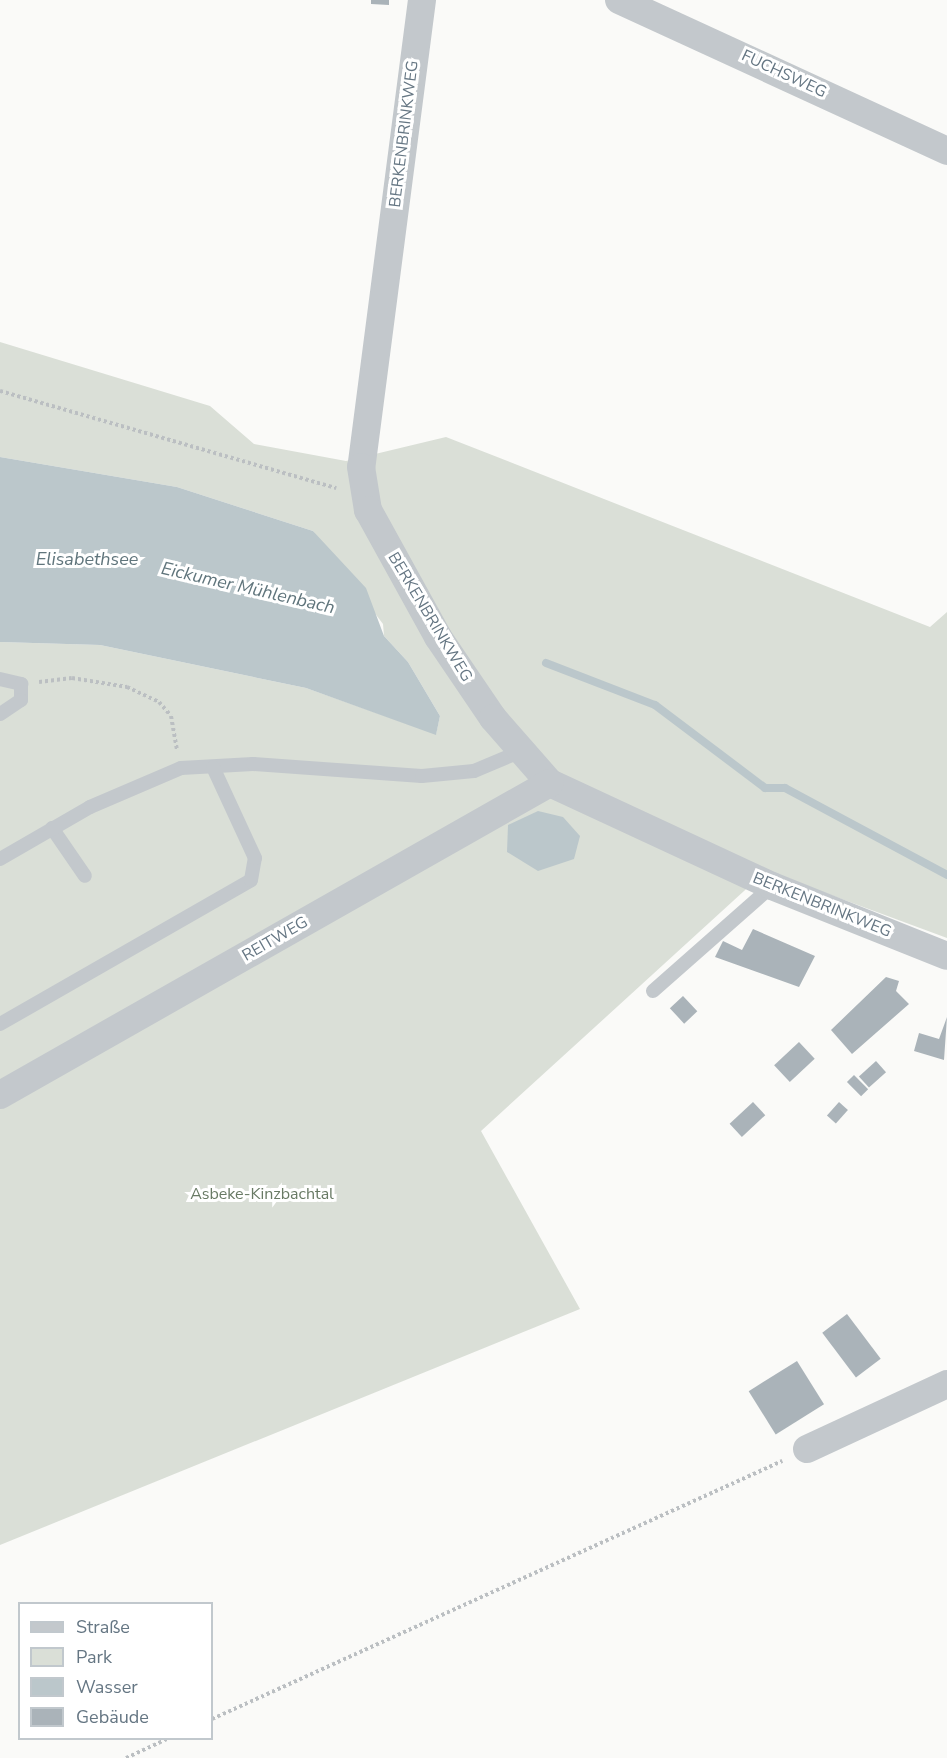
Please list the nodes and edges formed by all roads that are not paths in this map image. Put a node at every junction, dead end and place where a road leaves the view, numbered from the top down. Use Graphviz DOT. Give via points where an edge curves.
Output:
graph roads {
  1 [pos="422,0"];
  2 [pos="619,0"];
  3 [pos="947,151"];
  4 [pos="0,680"];
  5 [pos="0,714"];
  6 [pos="519,752"];
  7 [pos="213,766"];
  8 [pos="550,783"];
  9 [pos="52,828"];
  10 [pos="0,859"];
  11 [pos="85,876"];
  12 [pos="772,886"];
  13 [pos="947,956"];
  14 [pos="652,991"];
  15 [pos="0,1024"];
  16 [pos="0,1095"];
  17 [pos="947,1384"];
  18 [pos="807,1449"];
  1 -- 6 [label="street, BERKENBRINKWEG" via="361,467 363,491 368,510 438,637"];
  2 -- 3 [label="street, FUCHSWEG"];
  4 -- 5 [label="lane" via="21,684 21,700"];
  6 -- 7 [label="lane" via="474,771 422,776"];
  6 -- 8 [label="street, BERKENBRINKWEG"];
  7 -- 9 [label="lane" via="181,768"];
  7 -- 15 [label="lane" via="255,858 251,880"];
  8 -- 12 [label="street, BERKENBRINKWEG"];
  8 -- 16 [label="street, REITWEG"];
  9 -- 10 [label="lane"];
  9 -- 11 [label="lane"];
  12 -- 13 [label="street, BERKENBRINKWEG"];
  12 -- 14 [label="lane"];
  17 -- 18 [label="street"];
}
